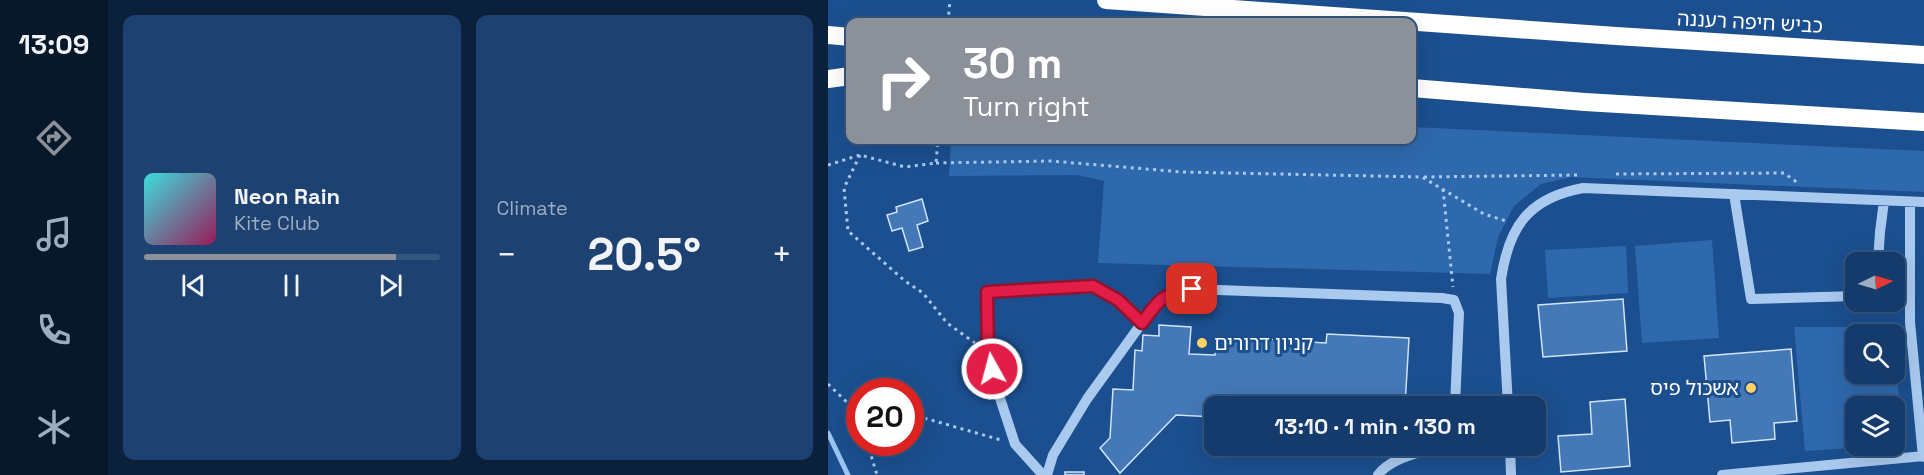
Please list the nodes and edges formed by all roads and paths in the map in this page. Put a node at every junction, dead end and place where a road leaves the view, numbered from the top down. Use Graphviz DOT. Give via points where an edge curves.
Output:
graph roads {
  1 [pos="950,0"];
  2 [pos="1106,0"];
  3 [pos="1175,0"];
  4 [pos="1232,10"];
  5 [pos="948,18"];
  6 [pos="1347,18"];
  7 [pos="1416,23"];
  8 [pos="828,34"];
  9 [pos="846,36"];
  10 [pos="1924,55"];
  11 [pos="846,77"];
  12 [pos="828,79"];
  13 [pos="1416,88"];
  14 [pos="1416,93"];
  15 [pos="1585,102"];
  16 [pos="1924,122"];
  17 [pos="938,144"];
  18 [pos="860,155"];
  19 [pos="936,163"];
  20 [pos="828,165"];
  21 [pos="1443,189"];
  22 [pos="1734,195"];
  23 [pos="1884,201"];
  24 [pos="1910,202"];
  25 [pos="1924,202"];
  26 [pos="1519,226"];
  27 [pos="1879,252"];
  28 [pos="1845,296"];
  29 [pos="1455,300"];
  30 [pos="1142,323"];
  31 [pos="988,352"];
  32 [pos="828,384"];
  33 [pos="1455,396"];
  34 [pos="1508,396"];
  35 [pos="846,401"];
  36 [pos="924,418"];
  37 [pos="1015,444"];
  38 [pos="871,456"];
  39 [pos="1409,456"];
  40 [pos="1510,456"];
  41 [pos="1924,456"];
  42 [pos="877,475"];
  43 [pos="1045,475"];
  44 [pos="1378,475"];
  45 [pos="1511,475"];
  46 [pos="1722,475"];
  1 -- 5 [label="path"];
  2 -- 4 [label="highway, כביש חיפה רעננה"];
  3 -- 4 [label="highway"];
  4 -- 6 [label="highway, כביש חיפה רעננה"];
  7 -- 10 [label="highway, כביש חיפה רעננה"];
  8 -- 9 [label="highway"];
  11 -- 12 [label="highway"];
  13 -- 15 [label="highway"];
  14 -- 15 [label="highway"];
  15 -- 16 [label="highway"];
  17 -- 19 [label="path"];
  18 -- 19 [label="path" via="905,167"];
  18 -- 20 [label="path"];
  18 -- 31 [label="path" via="844,188 848,231 923,293 947,323"];
  19 -- 21 [label="path" via="1051,161 1182,172 1422,177"];
  21 -- 26 [label="path" via="1484,214"];
  21 -- 29 [label="path"];
  22 -- 23 [label="street"];
  22 -- 26 [label="street" via="1582,188 1561,192 1542,202"];
  22 -- 28 [label="street" via="1751,299"];
  23 -- 24 [label="street"];
  23 -- 27 [label="street"];
  24 -- 25 [label="street"];
  24 -- 41 [label="street" via="1910,322"];
  26 -- 34 [label="street" via="1504,260 1501,279"];
  29 -- 30 [label="street" via="1192,289 1171,293 1157,302"];
  29 -- 33 [label="street" via="1459,313"];
  30 -- 31 [label="street" via="1118,300 1093,286 987,292"];
  30 -- 43 [label="street" via="1087,399"];
  31 -- 37 [label="street"];
  32 -- 35 [label="path"];
  36 -- 37 [label="path"];
  37 -- 43 [label="street"];
  38 -- 42 [label="path"];
  39 -- 44 [label="street"];
  40 -- 45 [label="street"];
  41 -- 46 [label="street"];
}
